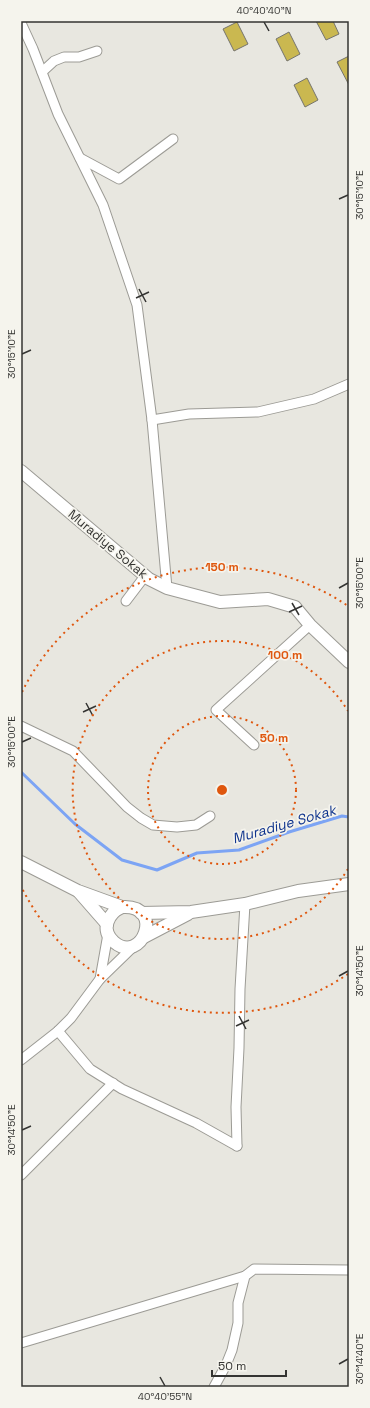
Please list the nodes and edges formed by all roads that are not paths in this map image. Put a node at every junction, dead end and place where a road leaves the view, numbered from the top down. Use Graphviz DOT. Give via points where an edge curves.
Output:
graph roads {
  1 [pos="21,23"];
  2 [pos="97,51"];
  3 [pos="42,72"];
  4 [pos="174,139"];
  5 [pos="80,158"];
  6 [pos="349,384"];
  7 [pos="152,420"];
  8 [pos="21,470"];
  9 [pos="145,576"];
  10 [pos="167,588"];
  11 [pos="126,601"];
  12 [pos="310,625"];
  13 [pos="349,662"];
  14 [pos="21,726"];
  15 [pos="254,745"];
  16 [pos="210,816"];
  17 [pos="21,862"];
  18 [pos="349,884"];
  19 [pos="78,891"];
  20 [pos="245,904"];
  21 [pos="122,907"];
  22 [pos="191,912"];
  23 [pos="141,913"];
  24 [pos="108,929"];
  25 [pos="144,937"];
  26 [pos="135,945"];
  27 [pos="100,979"];
  28 [pos="58,1031"];
  29 [pos="21,1060"];
  30 [pos="113,1084"];
  31 [pos="21,1175"];
  32 [pos="349,1270"];
  33 [pos="245,1276"];
  34 [pos="21,1343"];
  35 [pos="214,1387"];
  1 -- 3 [label="street"];
  2 -- 3 [label="street" via="64,57 54,61"];
  3 -- 5 [label="street" via="58,114"];
  4 -- 5 [label="street" via="119,179"];
  5 -- 7 [label="street" via="103,205 137,305"];
  6 -- 7 [label="street" via="314,399 258,412 189,414"];
  7 -- 10 [label="street"];
  8 -- 9 [label="street, Muradiye Sokak"];
  9 -- 10 [label="street, Muradiye Sokak"];
  9 -- 11 [label="street"];
  10 -- 12 [label="street, Muradiye Sokak" via="220,602 268,599 295,607"];
  12 -- 13 [label="street, Muradiye Sokak"];
  12 -- 15 [label="street" via="216,710"];
  14 -- 16 [label="street" via="73,751 127,807 153,825 196,825"];
  17 -- 19 [label="street"];
  18 -- 20 [label="street" via="298,891"];
  19 -- 21 [label="street"];
  19 -- 24 [label="street"];
  20 -- 22 [label="street"];
  20 -- 30 [label="street" via="236,1107 237,1146 196,1123"];
  21 -- 23 [label="street" via="129,907"];
  21 -- 24 [label="street" via="111,914"];
  22 -- 23 [label="street"];
  22 -- 25 [label="street"];
  23 -- 25 [label="street" via="147,924"];
  24 -- 26 [label="street" via="111,940 116,944 129,947"];
  24 -- 27 [label="street"];
  25 -- 26 [label="street"];
  26 -- 27 [label="street"];
  27 -- 28 [label="street"];
  28 -- 29 [label="street"];
  28 -- 30 [label="street" via="90,1069"];
  30 -- 31 [label="street"];
  32 -- 33 [label="street" via="254,1269"];
  33 -- 34 [label="street"];
  33 -- 35 [label="street" via="238,1303 238,1323 232,1350"];
}
